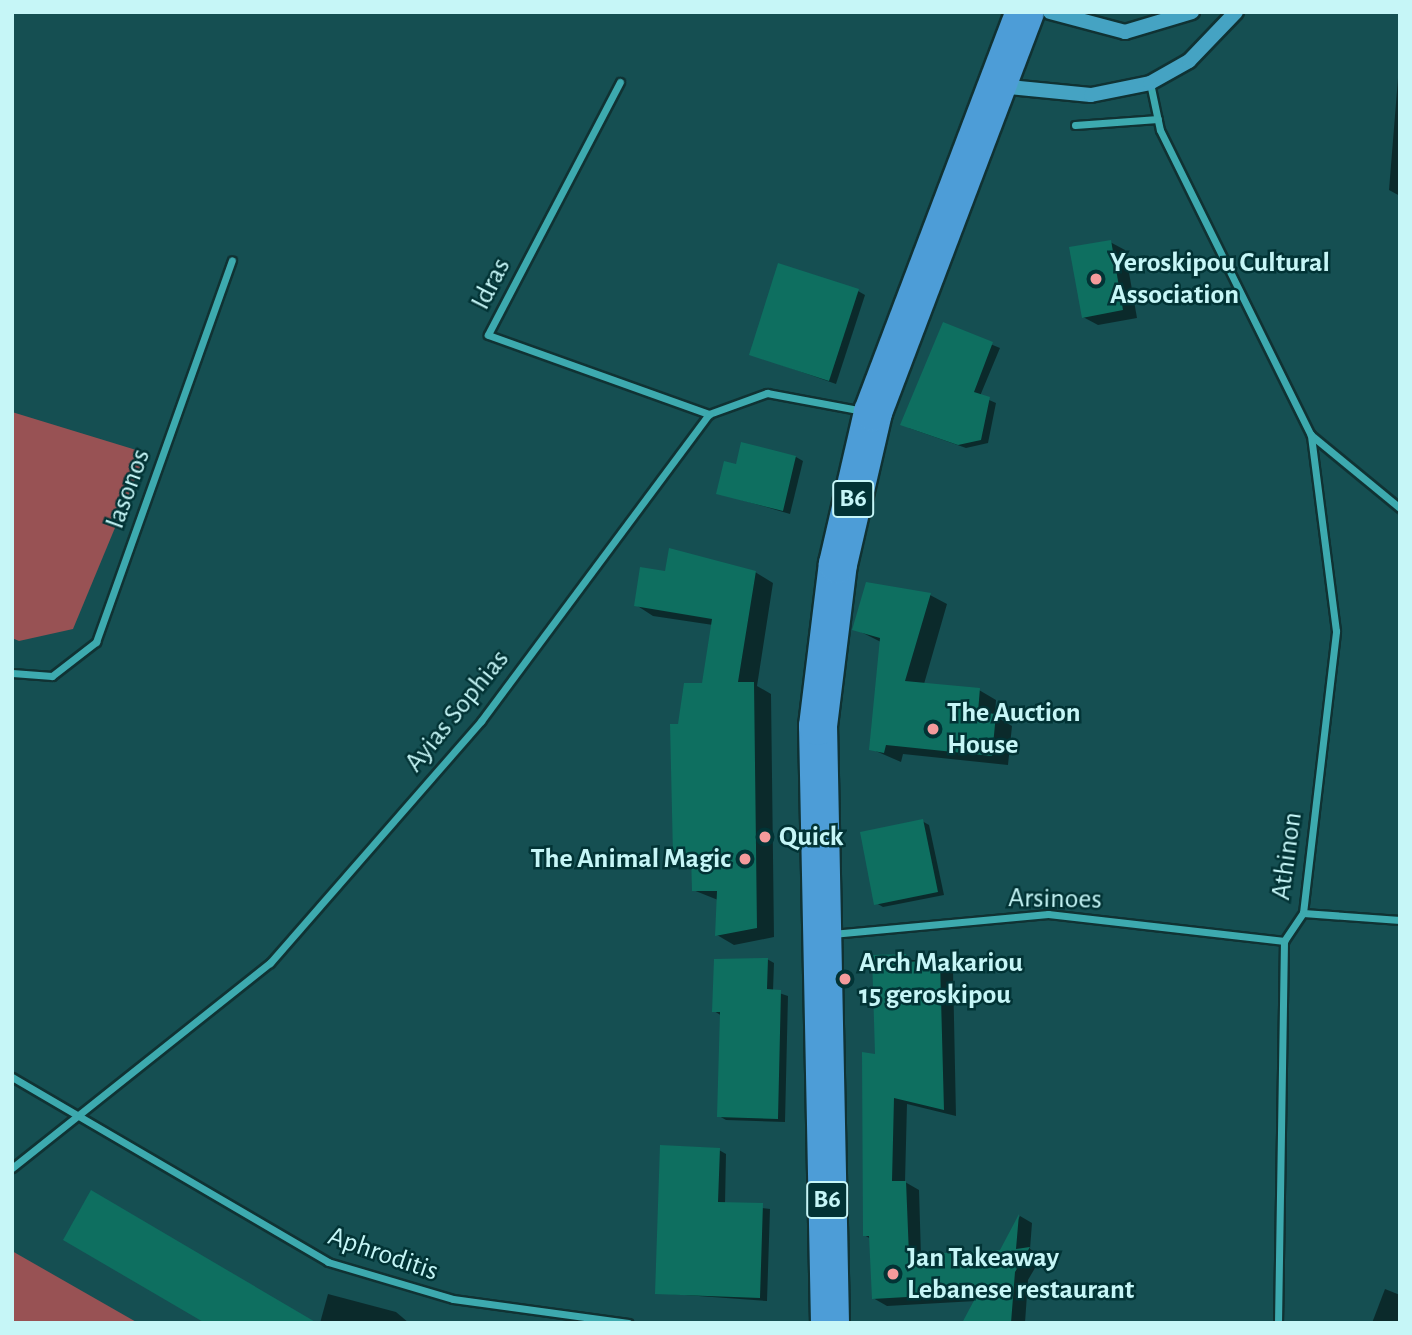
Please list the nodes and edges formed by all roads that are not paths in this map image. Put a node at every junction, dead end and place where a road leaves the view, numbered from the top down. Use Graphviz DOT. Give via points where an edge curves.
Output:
graph roads {
  1 [pos="1025,12"];
  2 [pos="1050,12"];
  3 [pos="1192,12"];
  4 [pos="1236,12"];
  5 [pos="620,82"];
  6 [pos="1150,83"];
  7 [pos="999,86"];
  8 [pos="1158,119"];
  9 [pos="1076,125"];
  10 [pos="232,260"];
  11 [pos="873,412"];
  12 [pos="709,414"];
  13 [pos="1311,435"];
  14 [pos="1400,508"];
  15 [pos="12,673"];
  16 [pos="1303,913"];
  17 [pos="1400,920"];
  18 [pos="824,934"];
  19 [pos="1284,941"];
  20 [pos="12,1077"];
  21 [pos="76,1115"];
  22 [pos="12,1168"];
  23 [pos="628,1323"];
  24 [pos="830,1323"];
  25 [pos="1278,1323"];
  1 -- 7 [label="main road, B6"];
  2 -- 3 [label="street" via="1125,32"];
  4 -- 6 [label="street" via="1189,61"];
  5 -- 12 [label="street, Idras" via="488,335"];
  6 -- 7 [label="street" via="1091,95"];
  6 -- 8 [label="street"];
  7 -- 11 [label="main road, B6"];
  8 -- 9 [label="street"];
  8 -- 13 [label="street" via="1228,275"];
  10 -- 15 [label="street, Iasonos" via="96,642 52,676"];
  11 -- 12 [label="street" via="767,393"];
  11 -- 18 [label="main road, B6" via="838,564 818,726"];
  12 -- 21 [label="street, Ayias Sophias" via="481,721 270,963"];
  13 -- 14 [label="street"];
  13 -- 16 [label="street, Athinon" via="1336,631"];
  16 -- 17 [label="street"];
  16 -- 19 [label="street, Athinon"];
  18 -- 19 [label="street, Arsinoes" via="1048,914"];
  18 -- 24 [label="main road, B6"];
  19 -- 25 [label="street, Athinon"];
  20 -- 21 [label="street, Aphroditis"];
  21 -- 22 [label="street, Ayias Sophias"];
  21 -- 23 [label="street, Aphroditis" via="328,1262 453,1299"];
}
